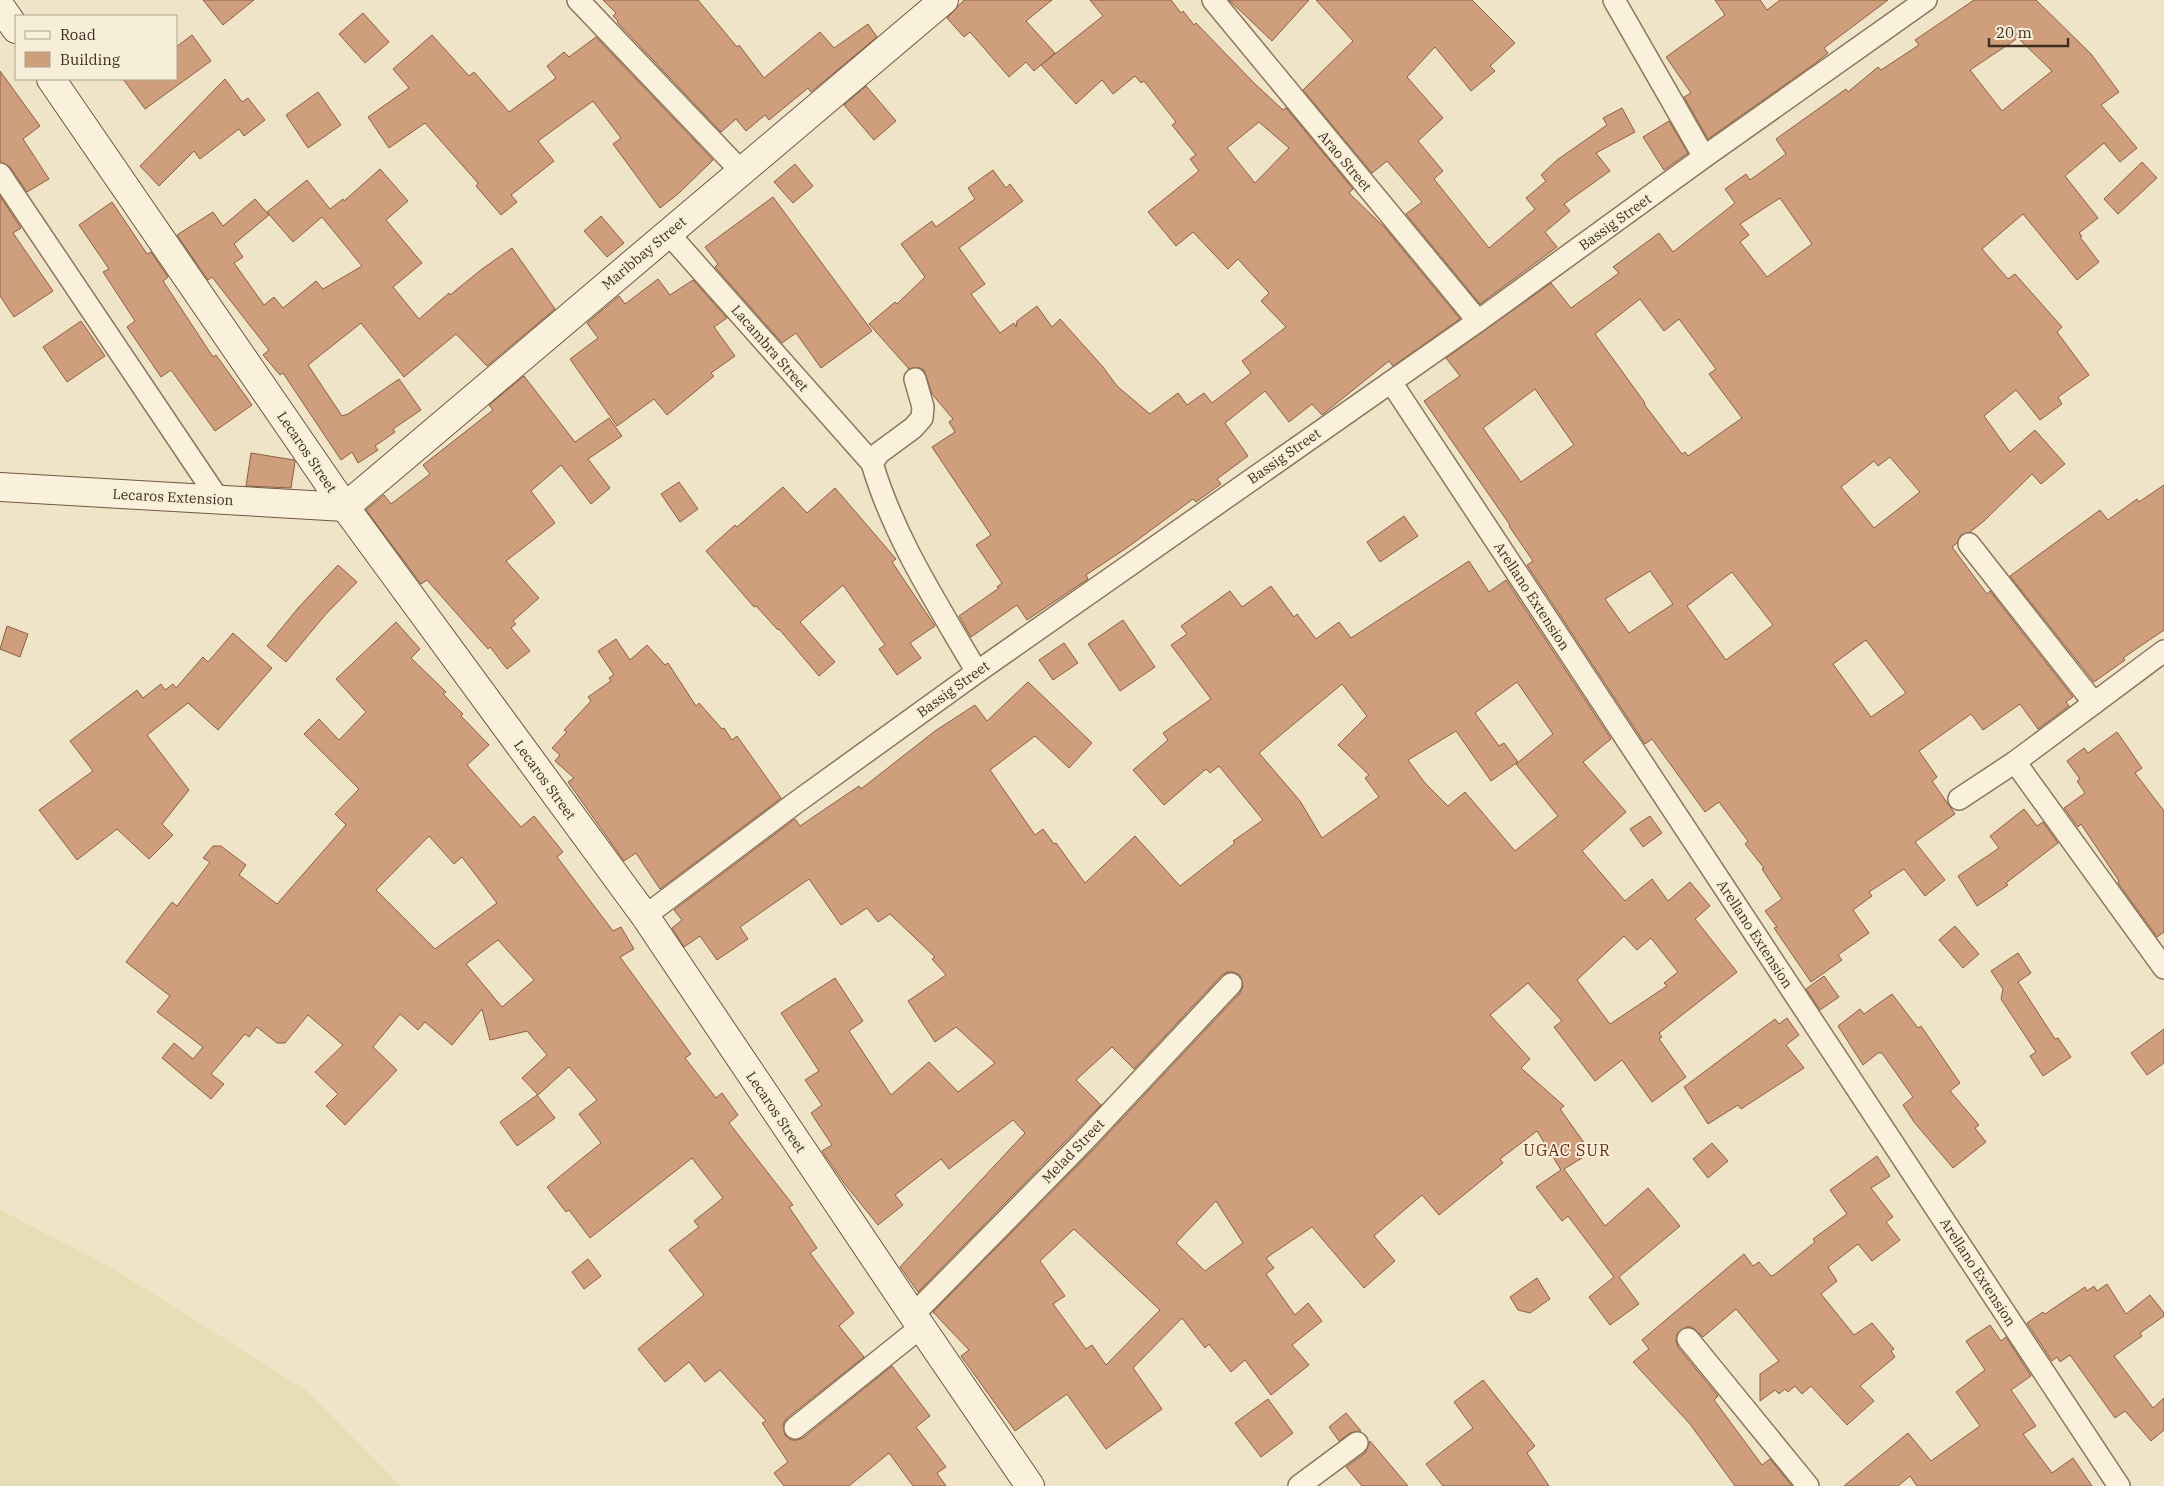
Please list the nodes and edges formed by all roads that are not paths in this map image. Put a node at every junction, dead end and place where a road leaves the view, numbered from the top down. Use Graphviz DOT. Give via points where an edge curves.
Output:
graph roads {
  1 [pos="578,0"];
  2 [pos="944,0"];
  3 [pos="1213,0"];
  4 [pos="1614,0"];
  5 [pos="1926,0"];
  6 [pos="0,6"];
  7 [pos="15,28"];
  8 [pos="52,80"];
  9 [pos="1704,157"];
  10 [pos="741,171"];
  11 [pos="0,174"];
  12 [pos="668,233"];
  13 [pos="1478,321"];
  14 [pos="916,379"];
  15 [pos="1391,382"];
  16 [pos="872,463"];
  17 [pos="0,487"];
  18 [pos="219,500"];
  19 [pos="345,507"];
  20 [pos="1969,544"];
  21 [pos="2164,651"];
  22 [pos="977,672"];
  23 [pos="2094,703"];
  24 [pos="2016,762"];
  25 [pos="1959,799"];
  26 [pos="645,916"];
  27 [pos="2164,968"];
  28 [pos="1231,984"];
  29 [pos="917,1321"];
  30 [pos="1688,1339"];
  31 [pos="795,1428"];
  32 [pos="1357,1443"];
  33 [pos="1030,1486"];
  34 [pos="1299,1486"];
  35 [pos="1808,1486"];
  36 [pos="2119,1486"];
  1 -- 10 [label="street"];
  2 -- 10 [label="street, Maribbay Street"];
  3 -- 13 [label="street, Arao Street"];
  4 -- 9 [label="street"];
  5 -- 9 [label="street, Bassig Street"];
  6 -- 7 [label="street"];
  8 -- 19 [label="street, Lecaros Street"];
  9 -- 13 [label="street, Bassig Street"];
  10 -- 12 [label="street, Maribbay Street"];
  11 -- 18 [label="street"];
  12 -- 16 [label="street, Lacambra Street"];
  12 -- 19 [label="street, Maribbay Street"];
  13 -- 15 [label="street, Bassig Street"];
  14 -- 16 [label="street" via="923,407 922,418 879,453"];
  15 -- 22 [label="street, Bassig Street"];
  15 -- 36 [label="street, Arellano Extension"];
  16 -- 22 [label="street, Lacambra Street" via="892,520"];
  17 -- 18 [label="street, Lecaros Extension"];
  18 -- 19 [label="street, Lecaros Extension"];
  19 -- 26 [label="street, Lecaros Street"];
  20 -- 23 [label="street"];
  21 -- 23 [label="street"];
  22 -- 26 [label="street, Bassig Street"];
  23 -- 24 [label="street"];
  24 -- 25 [label="street"];
  24 -- 27 [label="street"];
  26 -- 29 [label="street, Lecaros Street"];
  28 -- 29 [label="street, Melad Street"];
  29 -- 31 [label="street, Melad Street"];
  29 -- 33 [label="street, Lecaros Street"];
  30 -- 35 [label="street"];
  32 -- 34 [label="street"];
}
